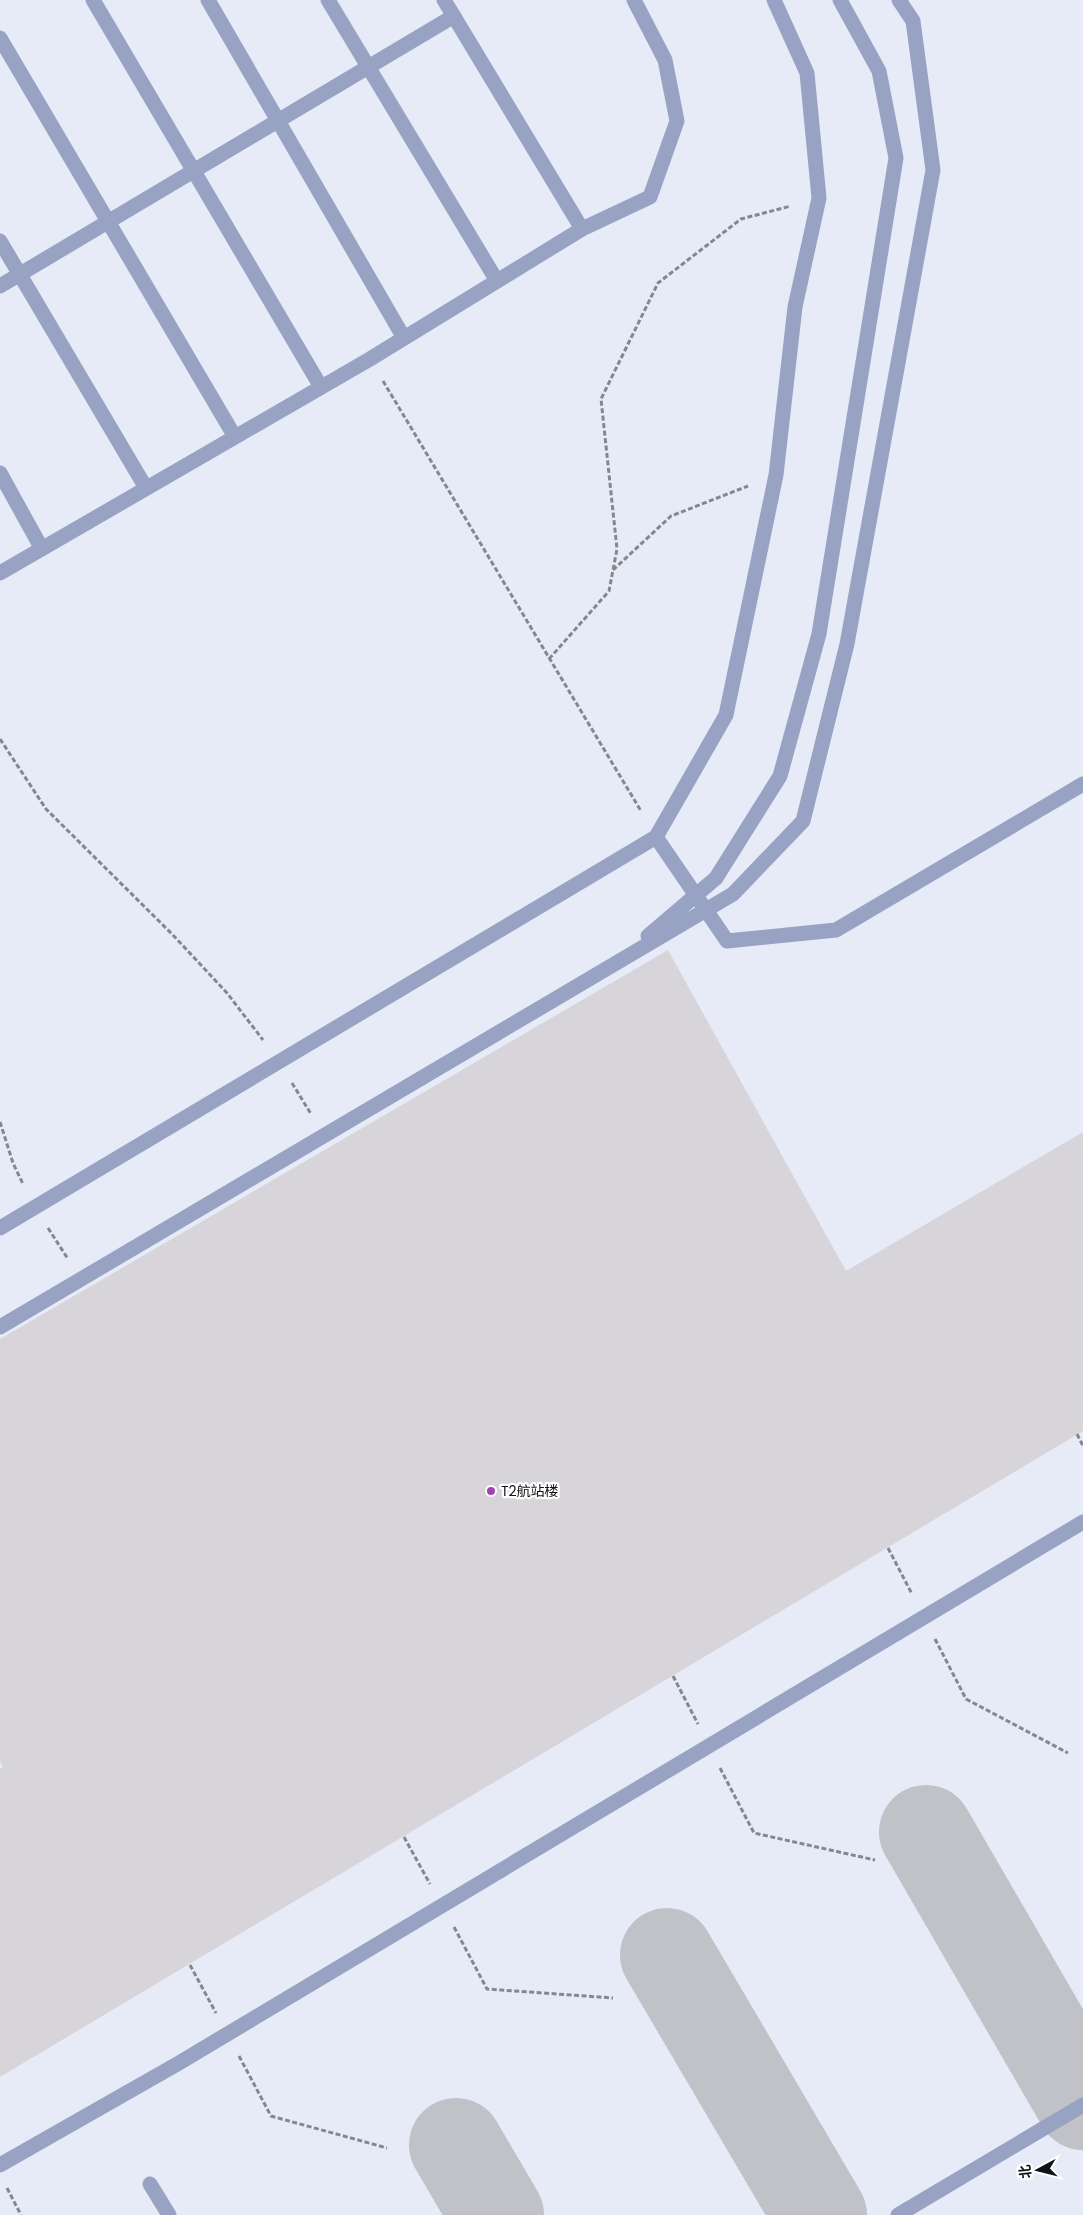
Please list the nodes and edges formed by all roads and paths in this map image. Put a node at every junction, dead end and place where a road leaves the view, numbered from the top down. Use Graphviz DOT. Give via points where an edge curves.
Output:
graph roads {
  1 [pos="93,0"];
  2 [pos="208,0"];
  3 [pos="328,0"];
  4 [pos="444,0"];
  5 [pos="634,0"];
  6 [pos="774,0"];
  7 [pos="840,0"];
  8 [pos="899,0"];
  9 [pos="454,16"];
  10 [pos="0,38"];
  11 [pos="818,198"];
  12 [pos="582,229"];
  13 [pos="0,241"];
  14 [pos="497,281"];
  15 [pos="0,286"];
  16 [pos="404,338"];
  17 [pos="370,359"];
  18 [pos="321,387"];
  19 [pos="235,436"];
  20 [pos="0,473"];
  21 [pos="776,475"];
  22 [pos="146,488"];
  23 [pos="42,549"];
  24 [pos="613,570"];
  25 [pos="0,573"];
  26 [pos="549,659"];
  27 [pos="0,739"];
  28 [pos="1083,784"];
  29 [pos="656,837"];
  30 [pos="280,1061"];
  31 [pos="324,1136"];
  32 [pos="0,1228"];
  33 [pos="0,1318"];
  34 [pos="0,1327"];
  35 [pos="1077,1434"];
  36 [pos="1083,1446"];
  37 [pos="1083,1522"];
  38 [pos="888,1548"];
  39 [pos="914,1598"];
  40 [pos="931,1632"];
  41 [pos="673,1676"];
  42 [pos="700,1728"];
  43 [pos="1068,1753"];
  44 [pos="718,1763"];
  45 [pos="404,1837"];
  46 [pos="875,1860"];
  47 [pos="432,1887"];
  48 [pos="450,1921"];
  49 [pos="190,1965"];
  50 [pos="613,1998"];
  51 [pos="217,2015"];
  52 [pos="235,2049"];
  53 [pos="1083,2105"];
  54 [pos="387,2148"];
  55 [pos="0,2165"];
  56 [pos="4,2182"];
  57 [pos="150,2184"];
  58 [pos="21,2215"];
  59 [pos="168,2215"];
  60 [pos="898,2215"];
  1 -- 18 [label="lane"];
  2 -- 16 [label="lane"];
  3 -- 14 [label="lane"];
  4 -- 9 [label="lane"];
  5 -- 12 [label="lane" via="666,60 677,121 650,196"];
  6 -- 11 [label="lane" via="807,73"];
  7 -- 33 [label="lane" via="879,71 896,158 818,634 780,776 722,869 716,878 638,945"];
  8 -- 31 [label="lane" via="913,21 933,170 846,644 803,821 733,894"];
  9 -- 12 [label="lane"];
  9 -- 15 [label="lane"];
  10 -- 19 [label="lane"];
  11 -- 21 [label="lane" via="795,307"];
  11 -- 24 [label="path" via="741,219 658,284 601,399 617,548"];
  12 -- 14 [label="lane"];
  13 -- 22 [label="lane"];
  14 -- 16 [label="lane"];
  16 -- 17 [label="lane"];
  17 -- 18 [label="lane"];
  17 -- 26 [label="path"];
  18 -- 19 [label="lane"];
  19 -- 22 [label="lane"];
  20 -- 23 [label="lane"];
  21 -- 24 [label="path" via="672,516"];
  21 -- 29 [label="lane" via="726,715"];
  22 -- 23 [label="lane"];
  23 -- 25 [label="lane"];
  24 -- 26 [label="path" via="608,591"];
  26 -- 29 [label="path"];
  27 -- 30 [label="path" via="46,809 172,934 227,994"];
  28 -- 29 [label="lane" via="836,930 727,941"];
  29 -- 30 [label="lane"];
  30 -- 31 [label="path"];
  30 -- 32 [label="lane"];
  31 -- 34 [label="lane"];
  35 -- 36 [label="path"];
  37 -- 55 [label="lane" via="179,2064"];
  38 -- 39 [label="path"];
  40 -- 43 [label="path" via="966,1699"];
  41 -- 42 [label="path"];
  44 -- 46 [label="path" via="754,1833"];
  45 -- 47 [label="path"];
  48 -- 50 [label="path" via="487,1988"];
  49 -- 51 [label="path"];
  52 -- 54 [label="path" via="271,2116"];
  53 -- 60 [label="lane"];
  56 -- 58 [label="path"];
  57 -- 59 [label="lane"];
}
